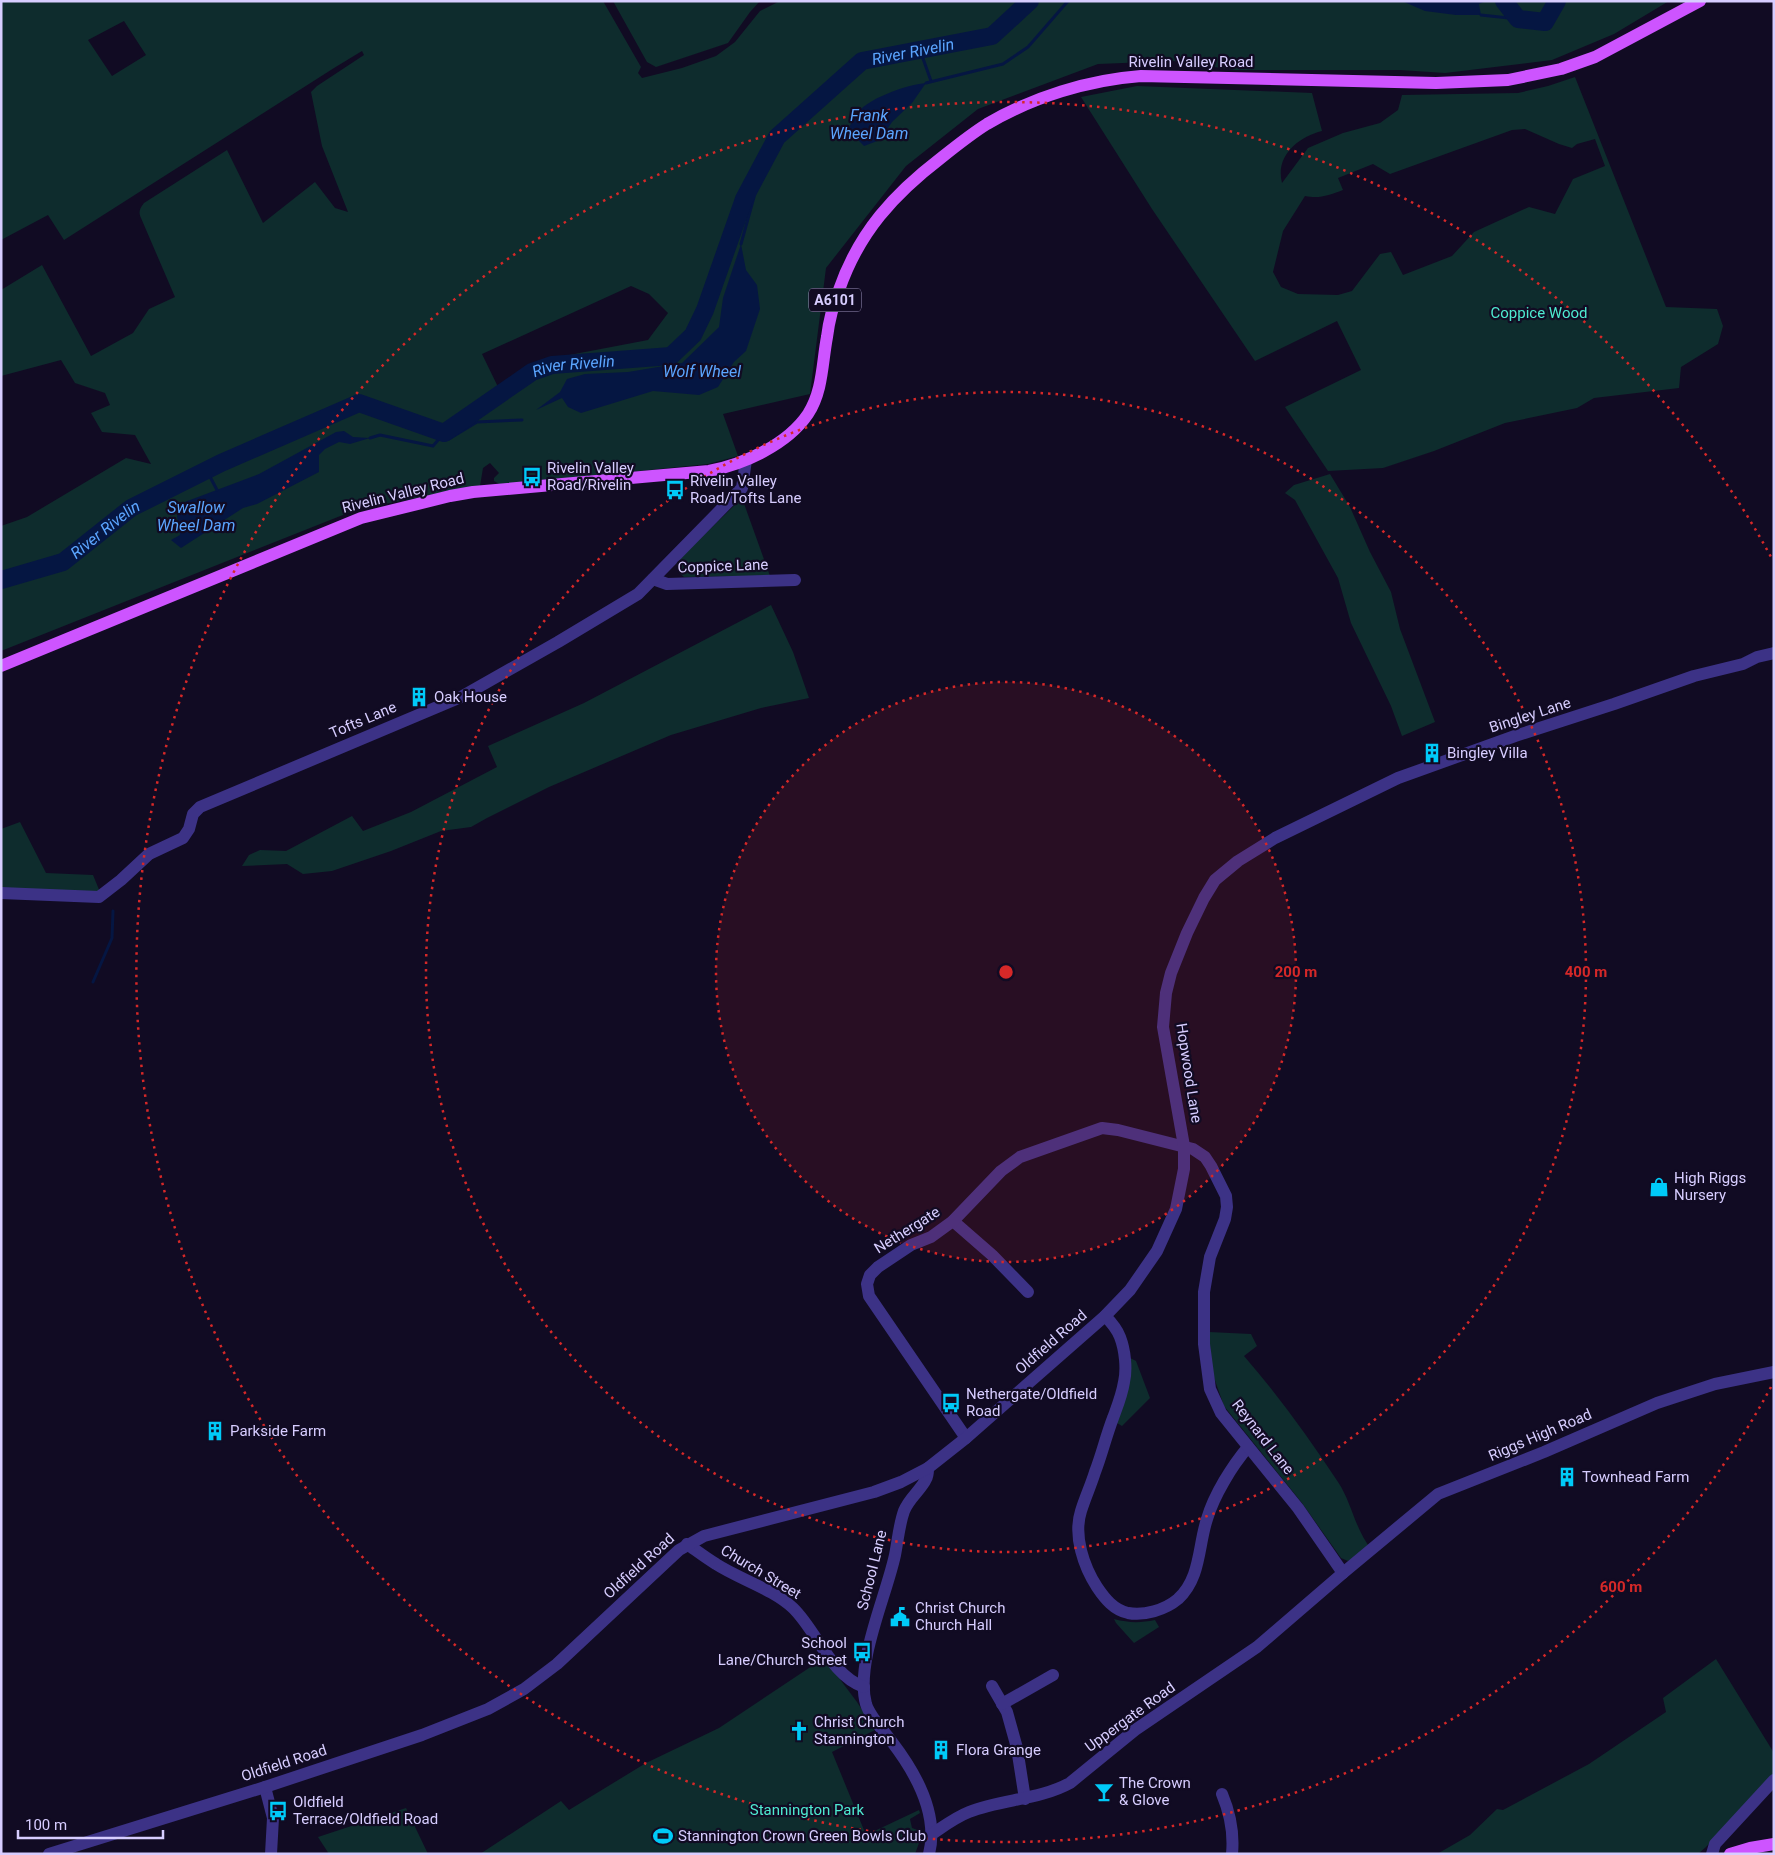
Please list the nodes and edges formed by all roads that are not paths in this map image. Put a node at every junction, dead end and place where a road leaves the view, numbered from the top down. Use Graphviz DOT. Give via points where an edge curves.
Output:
graph roads {
  1 [pos="1700,1"];
  2 [pos="746,460"];
  3 [pos="654,579"];
  4 [pos="795,580"];
  5 [pos="1774,653"];
  6 [pos="1,666"];
  7 [pos="1275,838"];
  8 [pos="1,893"];
  9 [pos="1184,1146"];
  10 [pos="953,1221"];
  11 [pos="1028,1292"];
  12 [pos="1105,1316"];
  13 [pos="1774,1372"];
  14 [pos="966,1438"];
  15 [pos="1248,1447"];
  16 [pos="928,1468"];
  17 [pos="687,1544"];
  18 [pos="1343,1573"];
  19 [pos="1053,1675"];
  20 [pos="864,1686"];
  21 [pos="992,1686"];
  22 [pos="1002,1704"];
  23 [pos="1774,1780"];
  24 [pos="265,1787"];
  25 [pos="1222,1794"];
  26 [pos="1026,1799"];
  27 [pos="932,1834"];
  28 [pos="1774,1844"];
  29 [pos="49,1854"];
  30 [pos="271,1854"];
  31 [pos="929,1854"];
  32 [pos="1232,1854"];
  33 [pos="1712,1854"];
  34 [pos="1730,1854"];
  1 -- 2 [label="main road, Rivelin Valley Road / A6101" via="1595,57 1561,69 1515,79 1436,83 1141,76 1096,82 1018,108 986,125 918,175 875,221 840,287 819,388 808,413 776,444"];
  2 -- 3 [label="street, Tofts Lane" via="742,488"];
  2 -- 6 [label="main road, Rivelin Valley Road / A6101" via="692,473 473,492 361,518"];
  3 -- 4 [label="street, Coppice Lane" via="667,584"];
  3 -- 8 [label="street, Tofts Lane" via="621,605 461,697 200,807 193,814 183,838 149,854 99,897"];
  5 -- 7 [label="street, Bingley Lane" via="1694,676 1398,778"];
  7 -- 9 [label="street, Hopwood Lane" via="1238,860 1215,880 1187,932 1171,973 1163,1027"];
  9 -- 10 [label="street, Nethergate" via="1118,1130 1094,1130 1020,1157"];
  9 -- 12 [label="street, Oldfield Road" via="1182,1187 1168,1229 1144,1271"];
  9 -- 15 [label="street, Reynard Lane" via="1205,1157 1226,1196 1225,1218 1206,1275 1204,1344 1208,1380 1215,1401"];
  10 -- 11 [label="street" via="992,1254 1008,1278"];
  10 -- 14 [label="street, Nethergate" via="878,1267 870,1275 866,1287 890,1329"];
  12 -- 14 [label="street, Oldfield Road"];
  12 -- 15 [label="street" via="1120,1337 1125,1364 1124,1383 1080,1513 1079,1528 1083,1558 1091,1578 1117,1610 1135,1614 1155,1611 1177,1599 1192,1582 1207,1518 1237,1460"];
  13 -- 18 [label="street, Riggs High Road" via="1715,1384 1657,1403 1438,1494"];
  14 -- 16 [label="street, Oldfield Road"];
  15 -- 18 [label="street, Reynard Lane" via="1298,1508"];
  16 -- 17 [label="street, Oldfield Road" via="874,1492 729,1529"];
  16 -- 20 [label="street, School Lane" via="926,1480 905,1509 900,1524 895,1555 868,1652"];
  17 -- 20 [label="street, Church Street" via="715,1564 791,1606 843,1675"];
  17 -- 24 [label="street, Oldfield Road" via="557,1664 524,1689 488,1709 422,1735"];
  18 -- 26 [label="street, Uppergate Road" via="1257,1646 1135,1730 1070,1783"];
  19 -- 22 [label="street"];
  20 -- 27 [label="street" via="871,1714 904,1758 920,1789"];
  21 -- 22 [label="street"];
  22 -- 26 [label="street" via="1017,1748"];
  23 -- 33 [label="street" via="1715,1844"];
  24 -- 29 [label="street, Oldfield Road"];
  24 -- 30 [label="street" via="273,1818"];
  25 -- 32 [label="street" via="1233,1832"];
  26 -- 27 [label="street, Uppergate Road" via="969,1812"];
  27 -- 31 [label="street"];
  28 -- 34 [label="main road"];
}
